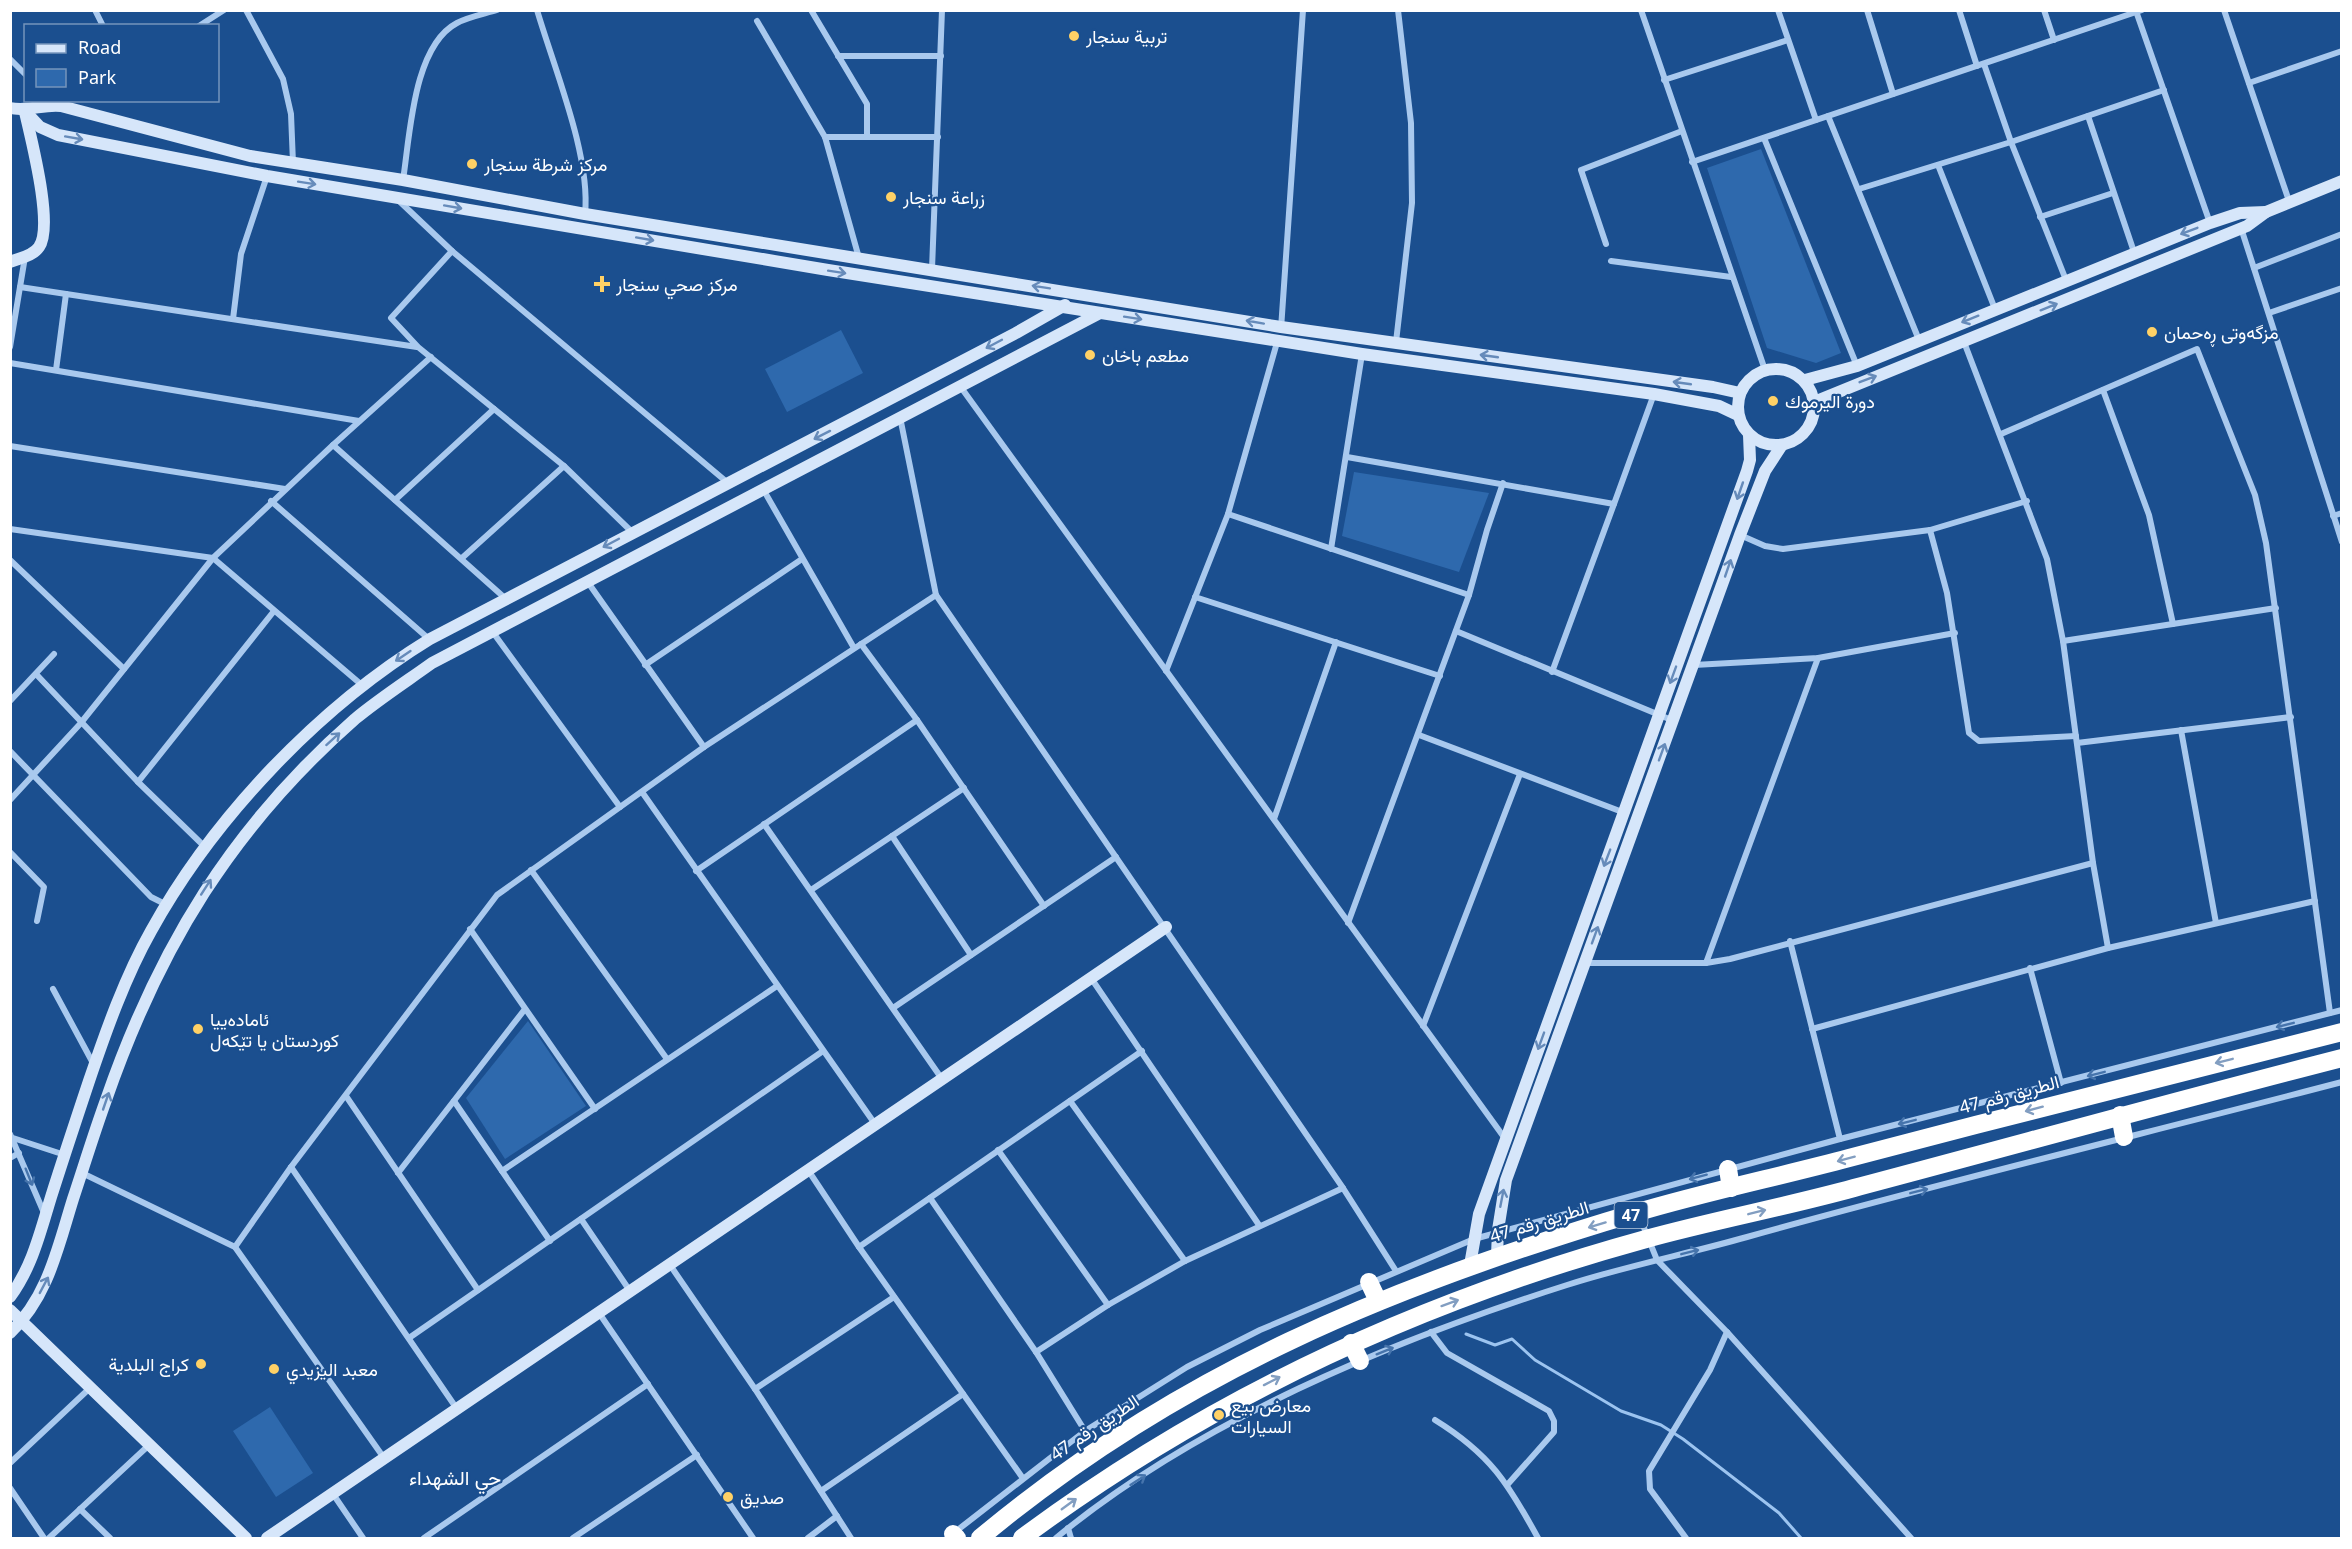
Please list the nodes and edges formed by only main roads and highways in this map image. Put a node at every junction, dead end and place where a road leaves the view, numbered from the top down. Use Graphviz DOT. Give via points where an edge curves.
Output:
graph roads {
  1 [pos="2342,1032"];
  2 [pos="2342,1058"];
  3 [pos="2120,1115"];
  4 [pos="2124,1137"];
  5 [pos="1728,1169"];
  6 [pos="1731,1188"];
  7 [pos="1370,1282"];
  8 [pos="1378,1301"];
  9 [pos="1351,1343"];
  10 [pos="1360,1361"];
  11 [pos="980,1539"];
  12 [pos="1022,1539"];
  1 -- 6 [label="highway, الطريق رقم 47 / 47, one-way"];
  2 -- 3 [label="highway, 47"];
  3 -- 4 [label="highway"];
  9 -- 3 [label="highway, 47, one-way" via="1492,1287 1647,1238 1850,1189"];
  5 -- 6 [label="highway"];
  6 -- 8 [label="highway, الطريق رقم 47 / 47, one-way" via="1497,1256"];
  7 -- 8 [label="highway"];
  8 -- 11 [label="highway, الطريق رقم 47 / 47" via="1260,1354 1136,1423 1077,1462"];
  9 -- 10 [label="highway"];
  12 -- 9 [label="highway, 47, one-way" via="1111,1474 1170,1437"];
}
